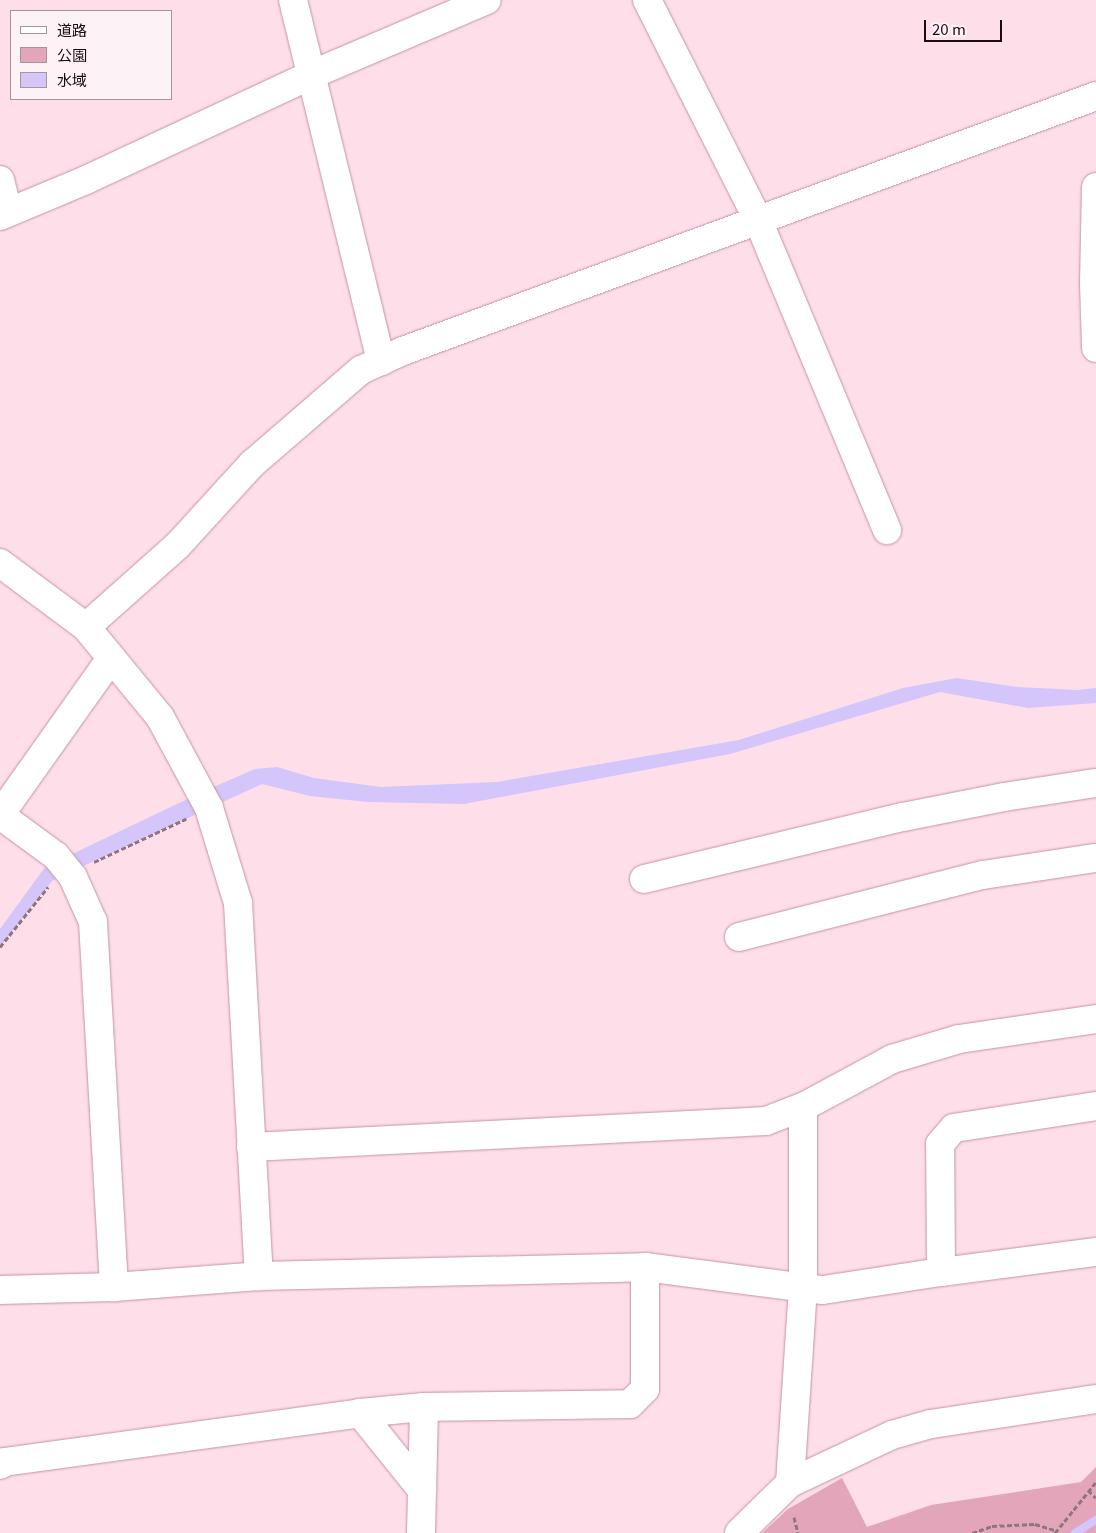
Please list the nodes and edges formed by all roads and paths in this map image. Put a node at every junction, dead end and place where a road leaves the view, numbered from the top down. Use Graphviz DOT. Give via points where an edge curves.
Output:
graph roads {
  1 [pos="293,0"];
  2 [pos="487,0"];
  3 [pos="647,0"];
  4 [pos="311,74"];
  5 [pos="1096,96"];
  6 [pos="0,180"];
  7 [pos="1096,187"];
  8 [pos="4,214"];
  9 [pos="758,220"];
  10 [pos="1096,348"];
  11 [pos="381,361"];
  12 [pos="887,530"];
  13 [pos="0,563"];
  14 [pos="86,627"];
  15 [pos="111,658"];
  16 [pos="1096,783"];
  17 [pos="206,800"];
  18 [pos="0,815"];
  19 [pos="1096,858"];
  20 [pos="65,867"];
  21 [pos="644,878"];
  22 [pos="739,937"];
  23 [pos="0,947"];
  24 [pos="1096,1019"];
  25 [pos="1096,1106"];
  26 [pos="803,1107"];
  27 [pos="251,1148"];
  28 [pos="1096,1252"];
  29 [pos="645,1268"];
  30 [pos="940,1272"];
  31 [pos="259,1276"];
  32 [pos="114,1287"];
  33 [pos="803,1287"];
  34 [pos="0,1290"];
  35 [pos="1096,1399"];
  36 [pos="424,1407"];
  37 [pos="360,1412"];
  38 [pos="0,1465"];
  39 [pos="1096,1482"];
  40 [pos="790,1484"];
  41 [pos="422,1490"];
  42 [pos="1088,1490"];
  43 [pos="1096,1498"];
  44 [pos="794,1516"];
  45 [pos="1055,1532"];
  46 [pos="421,1533"];
  47 [pos="739,1533"];
  48 [pos="798,1533"];
  49 [pos="972,1533"];
  1 -- 4 [label="street"];
  2 -- 4 [label="street"];
  3 -- 9 [label="street"];
  4 -- 8 [label="street" via="86,180"];
  4 -- 11 [label="street"];
  5 -- 9 [label="street"];
  6 -- 8 [label="street"];
  7 -- 10 [label="street"];
  9 -- 11 [label="street" via="403,350"];
  9 -- 12 [label="street"];
  11 -- 14 [label="street" via="361,370 252,464 178,545"];
  13 -- 14 [label="street"];
  14 -- 15 [label="street"];
  15 -- 17 [label="street" via="160,717"];
  15 -- 18 [label="street"];
  16 -- 21 [label="street" via="1004,797 903,818"];
  17 -- 20 [label="path"];
  17 -- 27 [label="street" via="238,903"];
  18 -- 20 [label="street"];
  19 -- 22 [label="street" via="983,875"];
  20 -- 23 [label="path"];
  20 -- 32 [label="street" via="94,922"];
  24 -- 26 [label="street" via="959,1039 892,1059"];
  25 -- 30 [label="street" via="954,1128 940,1144"];
  26 -- 27 [label="street" via="766,1121"];
  26 -- 33 [label="street"];
  27 -- 31 [label="street"];
  28 -- 30 [label="street"];
  29 -- 31 [label="street"];
  29 -- 33 [label="street"];
  29 -- 36 [label="street" via="644,1388 630,1404"];
  30 -- 33 [label="street" via="823,1290"];
  31 -- 32 [label="street"];
  32 -- 34 [label="street"];
  33 -- 40 [label="street"];
  35 -- 40 [label="street" via="931,1424 892,1435"];
  36 -- 37 [label="street"];
  36 -- 41 [label="street"];
  37 -- 38 [label="street"];
  37 -- 41 [label="street"];
  39 -- 42 [label="path"];
  40 -- 47 [label="street"];
  41 -- 46 [label="street"];
  42 -- 43 [label="path"];
  42 -- 45 [label="path"];
  44 -- 48 [label="path"];
  45 -- 49 [label="path" via="1035,1524 992,1526"];
}
